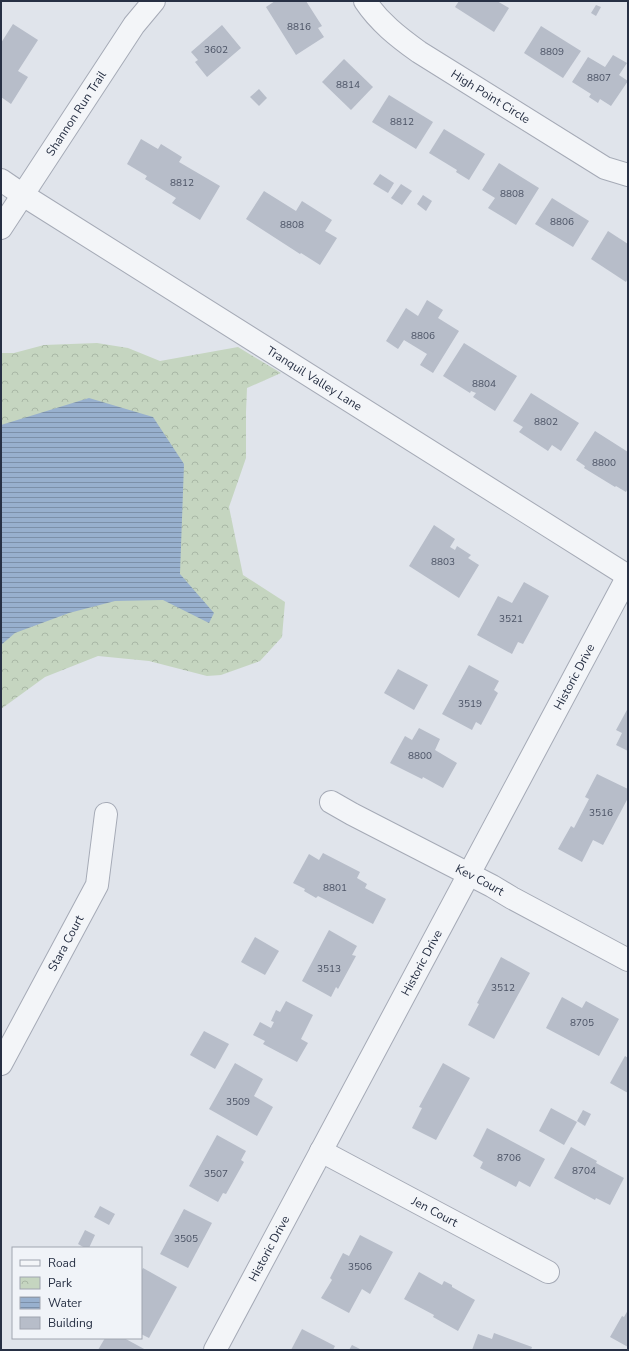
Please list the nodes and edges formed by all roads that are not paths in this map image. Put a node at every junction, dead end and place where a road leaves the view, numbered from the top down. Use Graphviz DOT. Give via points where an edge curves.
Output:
graph roads {
  1 [pos="154,1"];
  2 [pos="365,1"];
  3 [pos="628,175"];
  4 [pos="1,180"];
  5 [pos="23,195"];
  6 [pos="1,228"];
  7 [pos="628,576"];
  8 [pos="331,802"];
  9 [pos="106,814"];
  10 [pos="468,874"];
  11 [pos="628,960"];
  12 [pos="1,1064"];
  13 [pos="321,1151"];
  14 [pos="548,1272"];
  15 [pos="216,1350"];
  1 -- 5 [label="street, Shannon Run Trail" via="134,25"];
  2 -- 3 [label="street, High Point Circle" via="382,23 418,52 605,168"];
  4 -- 5 [label="street, Tranquil Valley Lane"];
  5 -- 6 [label="street, Shannon Run Trail"];
  5 -- 7 [label="street, Tranquil Valley Lane"];
  7 -- 10 [label="street, Historic Drive"];
  8 -- 10 [label="street, Kev Court"];
  9 -- 12 [label="street, Stara Court" via="97,885"];
  10 -- 11 [label="street, Kev Court"];
  10 -- 13 [label="street, Historic Drive"];
  13 -- 14 [label="street, Jen Court"];
  13 -- 15 [label="street, Historic Drive"];
}
